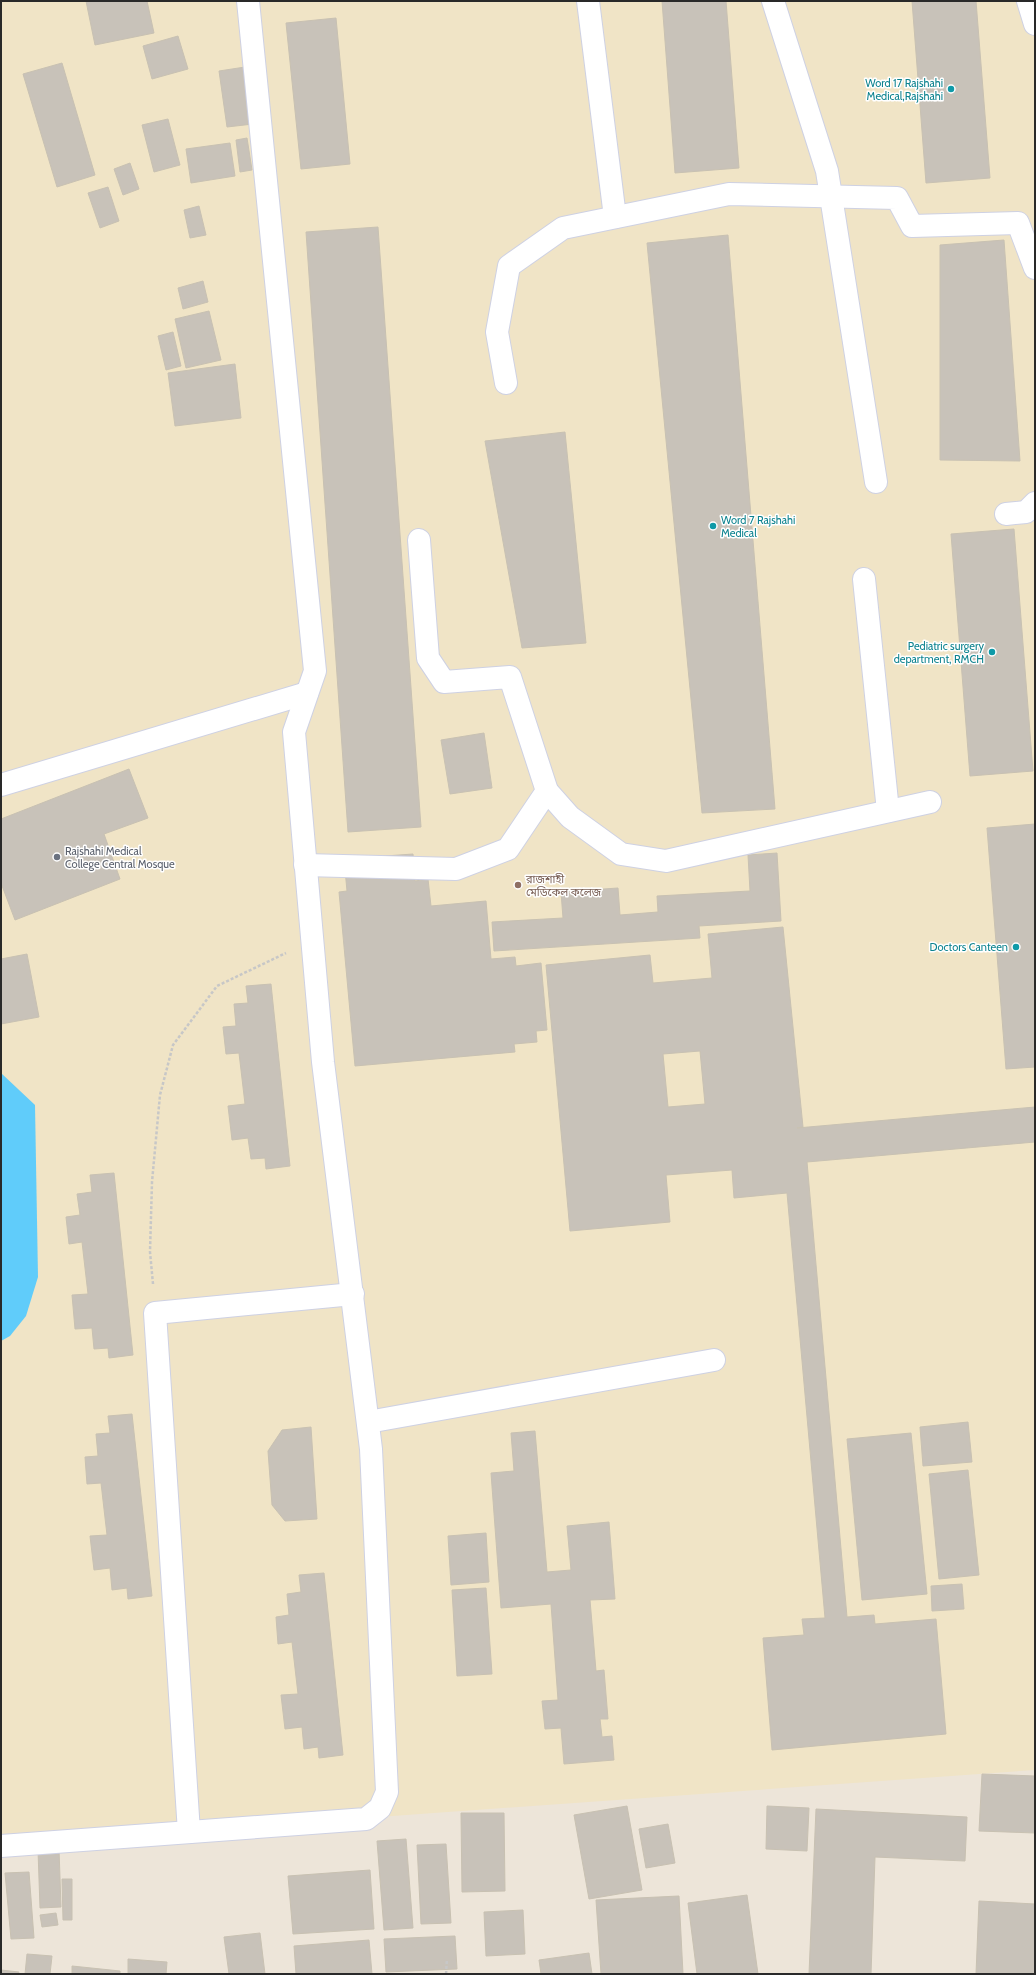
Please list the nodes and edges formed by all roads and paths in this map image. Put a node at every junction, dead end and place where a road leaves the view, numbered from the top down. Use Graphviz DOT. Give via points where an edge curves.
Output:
graph roads {
  1 [pos="248,1"];
  2 [pos="588,1"];
  3 [pos="773,1"];
  4 [pos="1028,1"];
  5 [pos="1035,24"];
  6 [pos="830,196"];
  7 [pos="615,217"];
  8 [pos="1035,268"];
  9 [pos="506,383"];
  10 [pos="876,482"];
  11 [pos="1035,504"];
  12 [pos="1006,514"];
  13 [pos="419,540"];
  14 [pos="864,579"];
  15 [pos="307,693"];
  16 [pos="1,785"];
  17 [pos="547,791"];
  18 [pos="930,802"];
  19 [pos="888,811"];
  20 [pos="305,865"];
  21 [pos="312,940"];
  22 [pos="353,1294"];
  23 [pos="155,1312"];
  24 [pos="714,1360"];
  25 [pos="368,1422"];
  26 [pos="189,1832"];
  27 [pos="1,1846"];
  28 [pos="447,1959"];
  29 [pos="446,1974"];
  1 -- 15 [label="street" via="315,671"];
  2 -- 7 [label="street"];
  3 -- 6 [label="street" via="827,171"];
  4 -- 5 [label="street"];
  6 -- 7 [label="street" via="729,194"];
  6 -- 8 [label="street" via="897,198 912,226 1018,223"];
  6 -- 10 [label="street"];
  7 -- 9 [label="street" via="563,228 509,266 497,332"];
  11 -- 12 [label="street" via="1026,512"];
  13 -- 17 [label="street" via="428,658 444,682 510,677"];
  14 -- 19 [label="street"];
  15 -- 16 [label="street"];
  15 -- 20 [label="street" via="294,732"];
  17 -- 19 [label="street" via="570,817 621,854 666,862"];
  17 -- 20 [label="street" via="508,849 456,870"];
  18 -- 19 [label="street"];
  20 -- 21 [label="street"];
  21 -- 22 [label="street" via="323,1062"];
  21 -- 23 [label="path" via="217,986 173,1045 160,1095 152,1182 150,1252"];
  22 -- 23 [label="street"];
  22 -- 25 [label="street"];
  23 -- 26 [label="street"];
  24 -- 25 [label="street"];
  25 -- 26 [label="street" via="387,1792 380,1808 366,1819"];
  26 -- 27 [label="street"];
  28 -- 29 [label="path"];
}
